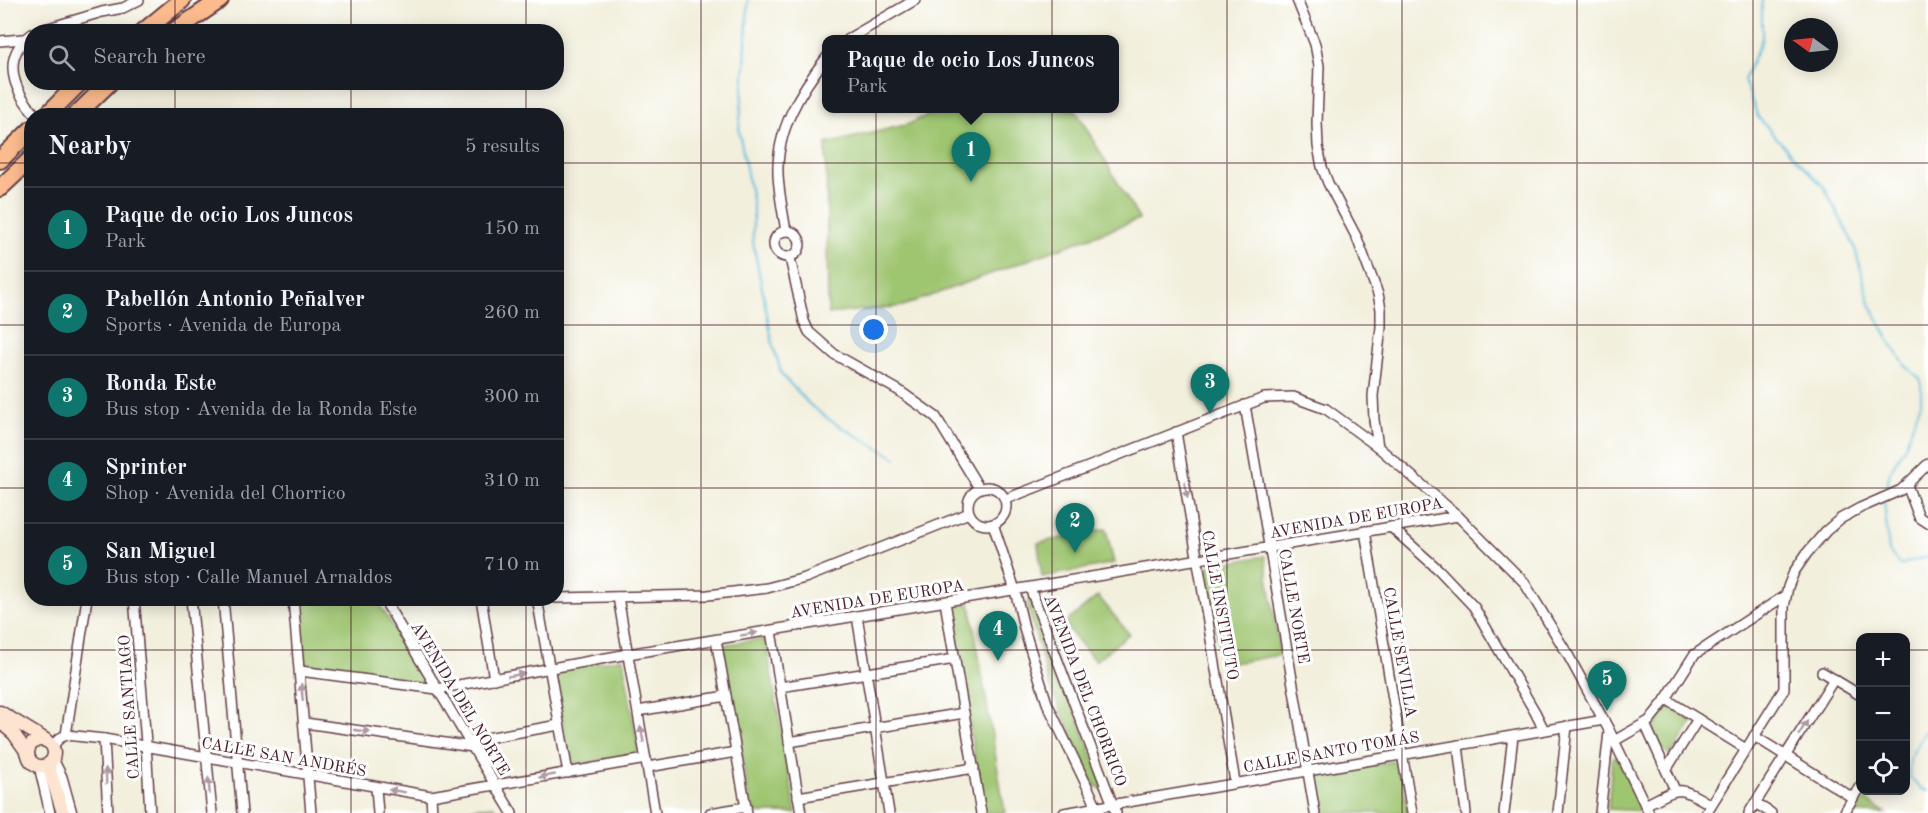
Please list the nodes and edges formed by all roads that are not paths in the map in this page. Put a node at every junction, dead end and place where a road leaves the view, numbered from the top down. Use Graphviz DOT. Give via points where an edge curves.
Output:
graph roads {
  1 [pos="126,0"];
  2 [pos="139,0"];
  3 [pos="182,0"];
  4 [pos="220,0"];
  5 [pos="915,0"];
  6 [pos="1297,0"];
  7 [pos="102,12"];
  8 [pos="62,24"];
  9 [pos="153,24"];
  10 [pos="185,24"];
  11 [pos="855,35"];
  12 [pos="22,39"];
  13 [pos="0,41"];
  14 [pos="822,64"];
  15 [pos="72,90"];
  16 [pos="102,90"];
  17 [pos="30,108"];
  18 [pos="54,108"];
  19 [pos="83,108"];
  20 [pos="24,137"];
  21 [pos="0,160"];
  22 [pos="24,166"];
  23 [pos="0,189"];
  24 [pos="786,231"];
  25 [pos="790,258"];
  26 [pos="1245,405"];
  27 [pos="1176,432"];
  28 [pos="1378,447"];
  29 [pos="1928,464"];
  30 [pos="1906,485"];
  31 [pos="979,488"];
  32 [pos="1006,500"];
  33 [pos="969,513"];
  34 [pos="1458,516"];
  35 [pos="1928,523"];
  36 [pos="993,524"];
  37 [pos="1391,527"];
  38 [pos="1365,531"];
  39 [pos="1270,547"];
  40 [pos="1198,559"];
  41 [pos="1030,588"];
  42 [pos="1015,590"];
  43 [pos="1786,595"];
  44 [pos="618,597"];
  45 [pos="564,598"];
  46 [pos="945,602"];
  47 [pos="86,606"];
  48 [pos="135,606"];
  49 [pos="192,606"];
  50 [pos="224,606"];
  51 [pos="294,606"];
  52 [pos="387,606"];
  53 [pos="483,606"];
  54 [pos="538,606"];
  55 [pos="857,616"];
  56 [pos="771,631"];
  57 [pos="716,640"];
  58 [pos="628,654"];
  59 [pos="955,659"];
  60 [pos="550,669"];
  61 [pos="300,671"];
  62 [pos="1822,672"];
  63 [pos="866,674"];
  64 [pos="494,679"];
  65 [pos="1834,679"];
  66 [pos="780,687"];
  67 [pos="438,689"];
  68 [pos="1856,693"];
  69 [pos="726,696"];
  70 [pos="1666,699"];
  71 [pos="638,711"];
  72 [pos="0,712"];
  73 [pos="964,713"];
  74 [pos="1698,719"];
  75 [pos="1604,720"];
  76 [pos="304,723"];
  77 [pos="1645,724"];
  78 [pos="2,725"];
  79 [pos="560,725"];
  80 [pos="1568,726"];
  81 [pos="875,728"];
  82 [pos="1544,730"];
  83 [pos="1609,730"];
  84 [pos="66,735"];
  85 [pos="1513,736"];
  86 [pos="1754,736"];
  87 [pos="104,739"];
  88 [pos="1614,741"];
  89 [pos="789,742"];
  90 [pos="49,743"];
  91 [pos="471,744"];
  92 [pos="1458,745"];
  93 [pos="147,747"];
  94 [pos="1746,749"];
  95 [pos="736,752"];
  96 [pos="28,754"];
  97 [pos="1403,754"];
  98 [pos="1786,756"];
  99 [pos="207,758"];
  100 [pos="47,763"];
  101 [pos="237,763"];
  102 [pos="647,763"];
  103 [pos="974,768"];
  104 [pos="1308,770"];
  105 [pos="1666,770"];
  106 [pos="568,773"];
  107 [pos="308,776"];
  108 [pos="884,783"];
  109 [pos="1235,783"];
  110 [pos="496,785"];
  111 [pos="376,788"];
  112 [pos="1675,790"];
  113 [pos="1856,793"];
  114 [pos="431,796"];
  115 [pos="798,797"];
  116 [pos="1853,798"];
  117 [pos="1755,803"];
  118 [pos="1115,808"];
  119 [pos="1647,809"];
  120 [pos="1709,809"];
  121 [pos="746,810"];
  122 [pos="1098,810"];
  123 [pos="50,813"];
  124 [pos="63,813"];
  125 [pos="72,813"];
  126 [pos="108,813"];
  127 [pos="150,813"];
  128 [pos="212,813"];
  129 [pos="242,813"];
  130 [pos="311,813"];
  131 [pos="378,813"];
  132 [pos="432,813"];
  133 [pos="512,813"];
  134 [pos="655,813"];
  135 [pos="710,813"];
  136 [pos="801,813"];
  137 [pos="889,813"];
  138 [pos="981,813"];
  139 [pos="1064,813"];
  140 [pos="1315,813"];
  141 [pos="1412,813"];
  142 [pos="1466,813"];
  143 [pos="1504,813"];
  144 [pos="1558,813"];
  145 [pos="1600,813"];
  146 [pos="1749,813"];
  147 [pos="1771,813"];
  148 [pos="1844,813"];
  1 -- 7 [label="street"];
  2 -- 7 [label="street"];
  3 -- 9 [label="highway"];
  4 -- 10 [label="highway"];
  5 -- 11 [label="street"];
  6 -- 28 [label="street" via="1315,44 1319,66 1317,123 1322,167 1357,238 1381,309 1373,396"];
  7 -- 8 [label="street"];
  12 -- 13 [label="street"];
  12 -- 17 [label="street" via="10,64 10,79"];
  14 -- 24 [label="street" via="804,89 783,136 778,177"];
  15 -- 18 [label="highway"];
  16 -- 19 [label="highway"];
  20 -- 21 [label="highway"];
  22 -- 23 [label="highway"];
  24 -- 25 [label="street" via="796,234 800,243"];
  24 -- 25 [label="street" via="777,235 773,245 778,255"];
  25 -- 31 [label="street" via="809,332 834,354 898,390 936,417"];
  26 -- 27 [label="street"];
  26 -- 28 [label="street" via="1264,398 1293,397 1326,409"];
  26 -- 39 [label="street, CALLE NORTE"];
  27 -- 32 [label="street"];
  27 -- 40 [label="street, CALLE INSTITUTO, one-way"];
  28 -- 34 [label="street"];
  29 -- 30 [label="street"];
  30 -- 35 [label="street" via="1919,517"];
  30 -- 43 [label="street" via="1840,519 1826,531 1794,572"];
  31 -- 32 [label="street" via="992,487"];
  31 -- 33 [label="street" via="971,496"];
  32 -- 36 [label="street" via="1006,512"];
  33 -- 36 [label="street" via="976,522"];
  33 -- 44 [label="street" via="805,578 767,588 708,595"];
  34 -- 37 [label="street, AVENIDA DE EUROPA"];
  34 -- 75 [label="street" via="1524,582"];
  36 -- 42 [label="street, AVENIDA DEL CHORRICO"];
  37 -- 38 [label="street, AVENIDA DE EUROPA"];
  37 -- 82 [label="street" via="1474,608"];
  38 -- 39 [label="street, AVENIDA DE EUROPA"];
  38 -- 97 [label="street, CALLE SEVILLA"];
  39 -- 40 [label="street, AVENIDA DE EUROPA"];
  39 -- 104 [label="street, CALLE NORTE"];
  40 -- 41 [label="street, AVENIDA DE EUROPA"];
  40 -- 109 [label="street, CALLE INSTITUTO"];
  41 -- 42 [label="street, AVENIDA DE EUROPA"];
  41 -- 118 [label="street, AVENIDA DEL CHORRICO"];
  42 -- 46 [label="street, AVENIDA DE EUROPA"];
  42 -- 122 [label="street, AVENIDA DEL CHORRICO" via="1047,703"];
  43 -- 70 [label="street" via="1694,655"];
  43 -- 86 [label="street" via="1784,689"];
  44 -- 45 [label="street"];
  44 -- 58 [label="street"];
  46 -- 55 [label="street, AVENIDA DE EUROPA"];
  46 -- 59 [label="street"];
  47 -- 84 [label="street"];
  48 -- 93 [label="street, CALLE SANTIAGO"];
  49 -- 99 [label="street"];
  50 -- 101 [label="street"];
  51 -- 61 [label="street"];
  52 -- 67 [label="street, AVENIDA DEL NORTE"];
  53 -- 64 [label="street"];
  54 -- 60 [label="street"];
  55 -- 56 [label="street, AVENIDA DE EUROPA"];
  55 -- 63 [label="street"];
  57 -- 56 [label="street, AVENIDA DE EUROPA, one-way"];
  56 -- 66 [label="street"];
  57 -- 58 [label="street, AVENIDA DE EUROPA"];
  57 -- 69 [label="street"];
  58 -- 60 [label="street, AVENIDA DE EUROPA"];
  58 -- 71 [label="street"];
  59 -- 63 [label="street"];
  59 -- 73 [label="street"];
  64 -- 60 [label="street, AVENIDA DE EUROPA, one-way"];
  60 -- 79 [label="street"];
  61 -- 67 [label="street, AVENIDA DE EUROPA"];
  76 -- 61 [label="street, one-way"];
  62 -- 65 [label="street"];
  63 -- 66 [label="street"];
  63 -- 81 [label="street"];
  64 -- 67 [label="street, AVENIDA DE EUROPA"];
  65 -- 68 [label="street"];
  98 -- 65 [label="street, one-way"];
  66 -- 89 [label="street"];
  67 -- 91 [label="street, AVENIDA DEL NORTE"];
  69 -- 71 [label="street"];
  69 -- 95 [label="street"];
  70 -- 74 [label="street"];
  70 -- 77 [label="street"];
  102 -- 71 [label="street, one-way"];
  72 -- 90 [label="main road"];
  73 -- 81 [label="street"];
  73 -- 103 [label="street"];
  74 -- 94 [label="street"];
  74 -- 105 [label="street"];
  75 -- 80 [label="street, CALLE SANTO TOMÁS"];
  75 -- 83 [label="street"];
  76 -- 91 [label="street, one-way"];
  76 -- 107 [label="street"];
  77 -- 88 [label="street"];
  77 -- 105 [label="street"];
  78 -- 96 [label="main road"];
  79 -- 91 [label="street"];
  79 -- 106 [label="street"];
  80 -- 82 [label="street, CALLE SANTO TOMÁS"];
  80 -- 144 [label="street"];
  81 -- 89 [label="street"];
  81 -- 108 [label="street"];
  82 -- 85 [label="street, CALLE SANTO TOMÁS"];
  83 -- 88 [label="street"];
  83 -- 145 [label="street"];
  84 -- 87 [label="street, CALLE SAN ANDRÉS"];
  84 -- 90 [label="street"];
  85 -- 92 [label="street, CALLE SANTO TOMÁS"];
  85 -- 143 [label="street"];
  86 -- 94 [label="street"];
  86 -- 98 [label="street"];
  87 -- 93 [label="street, CALLE SAN ANDRÉS"];
  126 -- 87 [label="street, one-way"];
  88 -- 119 [label="street"];
  89 -- 115 [label="street"];
  90 -- 96 [label="main road" via="41,739 33,742"];
  90 -- 100 [label="main road" via="54,750"];
  91 -- 110 [label="street, AVENIDA DEL NORTE"];
  92 -- 97 [label="street, CALLE SANTO TOMÁS"];
  92 -- 142 [label="street"];
  93 -- 99 [label="street, CALLE SAN ANDRÉS"];
  93 -- 127 [label="street, CALLE SANTIAGO"];
  94 -- 120 [label="street"];
  95 -- 102 [label="street, CALLE SAN ANDRÉS"];
  95 -- 121 [label="street"];
  96 -- 100 [label="main road" via="31,762"];
  97 -- 104 [label="street, CALLE SANTO TOMÁS"];
  97 -- 141 [label="street, CALLE SEVILLA"];
  98 -- 116 [label="street"];
  98 -- 117 [label="street"];
  99 -- 101 [label="street, CALLE SAN ANDRÉS"];
  128 -- 99 [label="street, one-way"];
  100 -- 123 [label="street"];
  100 -- 124 [label="main road"];
  100 -- 125 [label="street" via="62,777"];
  101 -- 107 [label="street, CALLE SAN ANDRÉS"];
  101 -- 129 [label="street"];
  102 -- 106 [label="street, CALLE SAN ANDRÉS"];
  102 -- 134 [label="street"];
  103 -- 108 [label="street"];
  103 -- 138 [label="street"];
  104 -- 109 [label="street, CALLE SANTO TOMÁS"];
  104 -- 140 [label="street, CALLE NORTE"];
  105 -- 112 [label="street"];
  106 -- 110 [label="street, CALLE SAN ANDRÉS, one-way"];
  107 -- 111 [label="street, CALLE SAN ANDRÉS"];
  107 -- 130 [label="street"];
  108 -- 115 [label="street"];
  108 -- 137 [label="street"];
  109 -- 118 [label="street, CALLE SANTO TOMÁS"];
  110 -- 114 [label="street, CALLE SAN ANDRÉS"];
  110 -- 133 [label="street, AVENIDA DEL NORTE"];
  114 -- 111 [label="street, CALLE SAN ANDRÉS, one-way"];
  111 -- 131 [label="street"];
  112 -- 119 [label="street"];
  112 -- 120 [label="street" via="1689,792"];
  113 -- 116 [label="street"];
  114 -- 132 [label="street"];
  115 -- 136 [label="street"];
  116 -- 148 [label="street"];
  117 -- 146 [label="street"];
  117 -- 147 [label="street"];
  118 -- 122 [label="street, CALLE SANTO TOMÁS"];
  121 -- 135 [label="street"];
  122 -- 139 [label="street, CALLE SANTO TOMÁS"];
}
